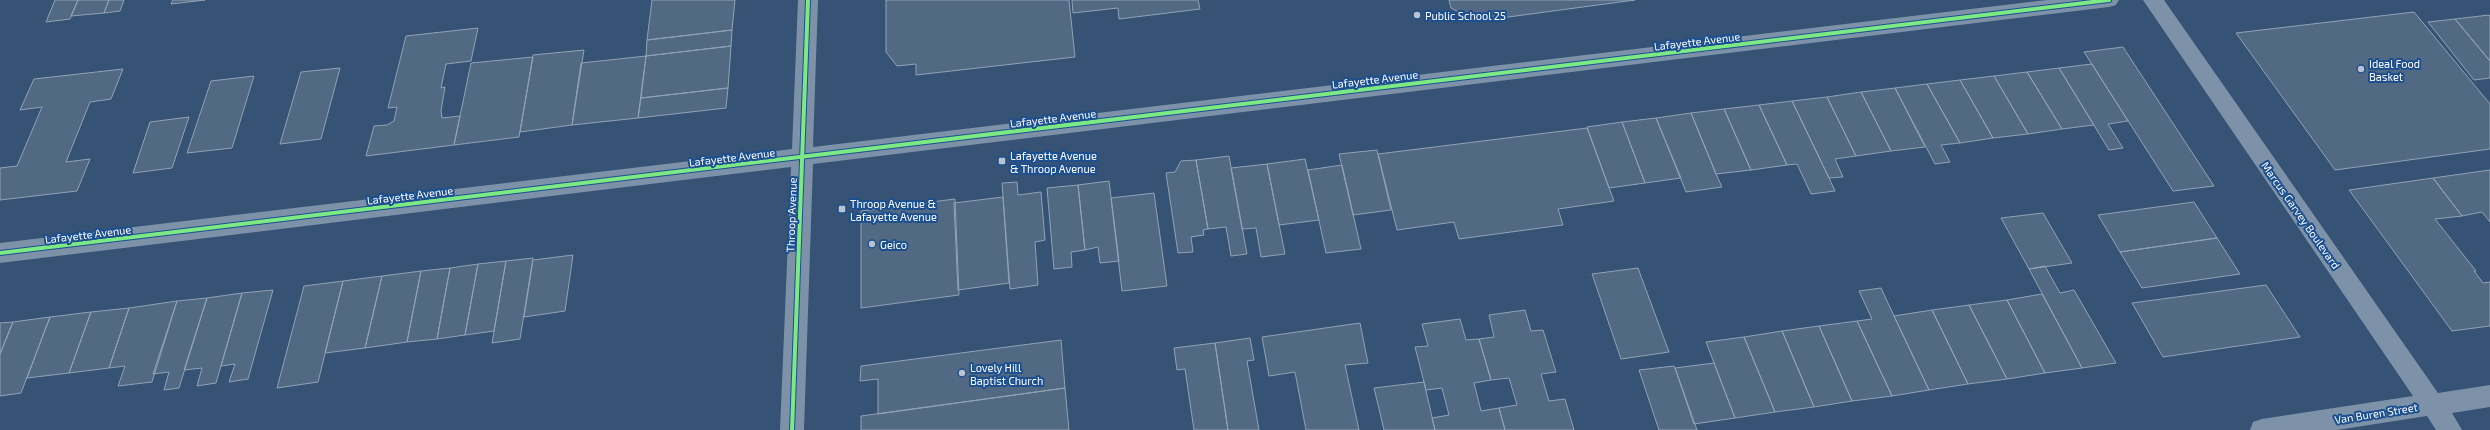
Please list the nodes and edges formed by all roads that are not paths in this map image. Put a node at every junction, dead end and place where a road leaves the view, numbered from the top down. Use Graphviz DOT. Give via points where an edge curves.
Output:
graph roads {
  1 [pos="808,0"];
  2 [pos="2109,0"];
  3 [pos="2153,0"];
  4 [pos="802,157"];
  5 [pos="0,253"];
  6 [pos="2490,396"];
  7 [pos="2432,405"];
  8 [pos="792,430"];
  9 [pos="2262,430"];
  10 [pos="2450,430"];
  1 -- 4 [label="street, Throop Avenue"];
  2 -- 4 [label="street, Lafayette Avenue"];
  3 -- 7 [label="street, Marcus Garvey Boulevard"];
  4 -- 5 [label="street, Lafayette Avenue"];
  4 -- 8 [label="street, Throop Avenue"];
  6 -- 7 [label="street, Van Buren Street"];
  7 -- 9 [label="street, Van Buren Street"];
  7 -- 10 [label="street, Marcus Garvey Boulevard"];
}
